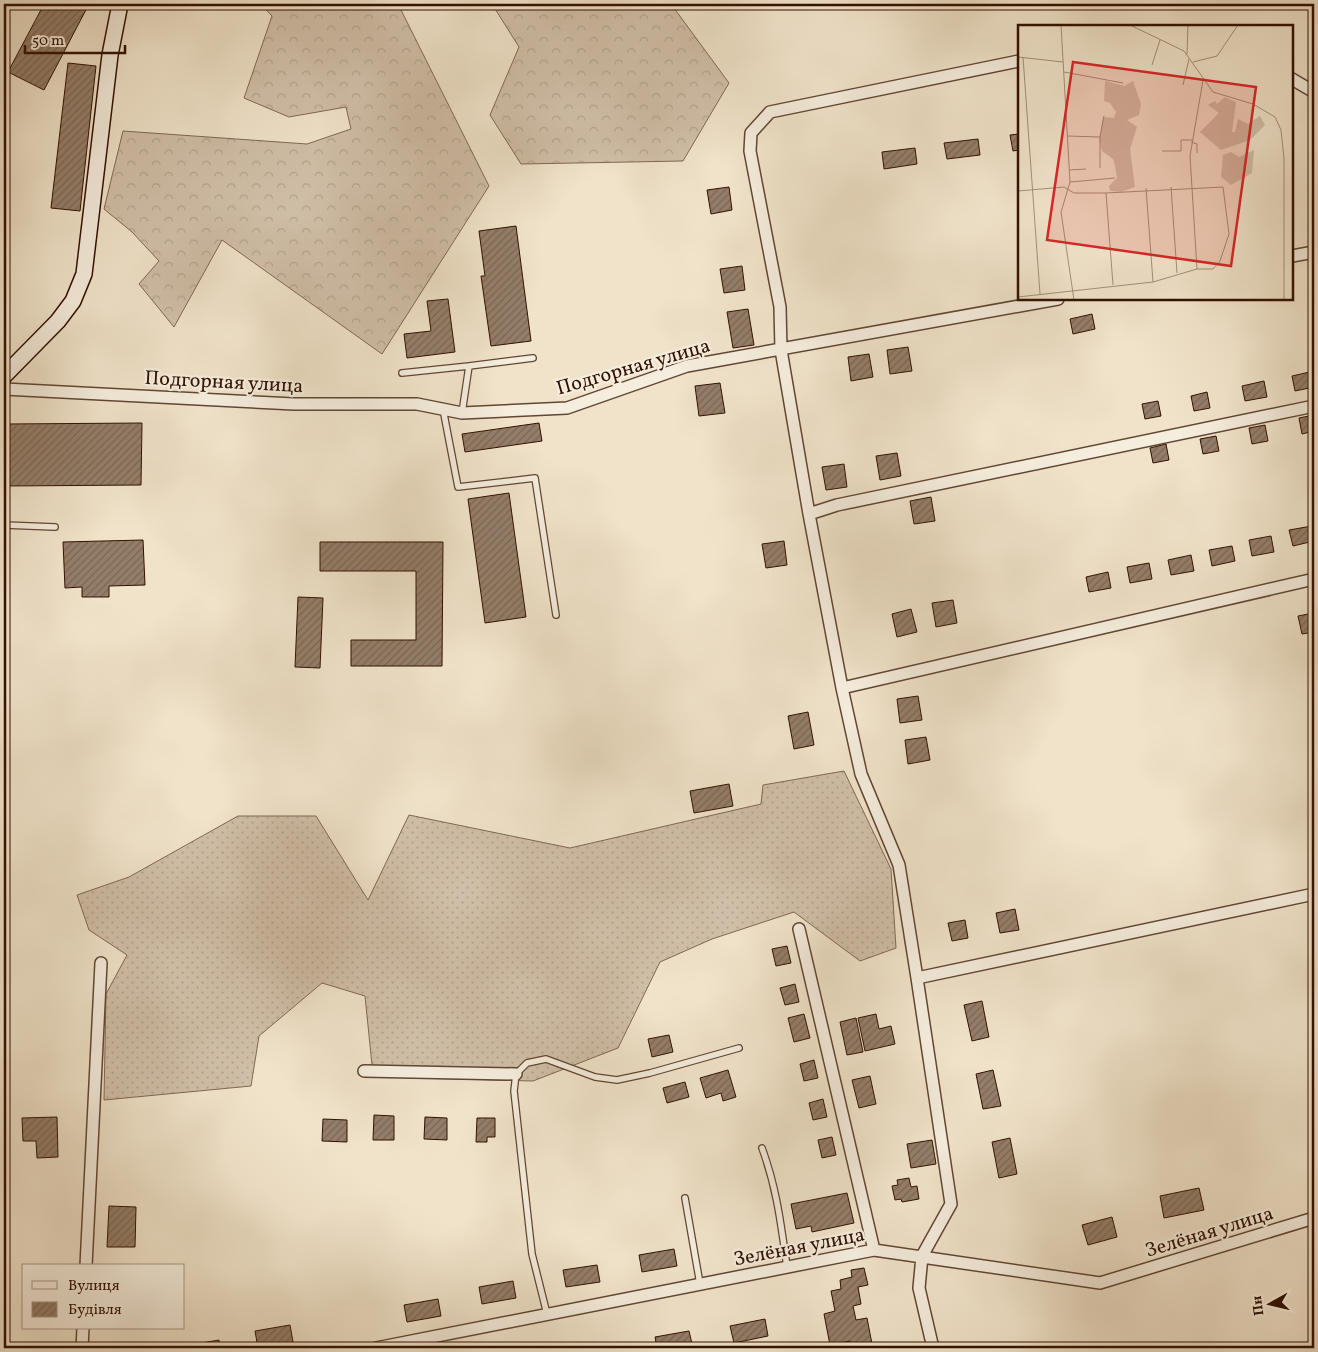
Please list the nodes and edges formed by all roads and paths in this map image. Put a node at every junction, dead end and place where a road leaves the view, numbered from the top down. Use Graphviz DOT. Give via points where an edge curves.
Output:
graph roads {
  1 [pos="120,4"];
  2 [pos="1018,61"];
  3 [pos="1293,80"];
  4 [pos="1314,92"];
  5 [pos="1314,252"];
  6 [pos="1293,256"];
  7 [pos="1053,300"];
  8 [pos="781,350"];
  9 [pos="533,358"];
  10 [pos="468,366"];
  11 [pos="402,373"];
  12 [pos="4,376"];
  13 [pos="4,389"];
  14 [pos="1314,406"];
  15 [pos="443,409"];
  16 [pos="462,413"];
  17 [pos="809,514"];
  18 [pos="4,525"];
  19 [pos="55,526"];
  20 [pos="1314,579"];
  21 [pos="556,615"];
  22 [pos="842,688"];
  23 [pos="1314,894"];
  24 [pos="799,929"];
  25 [pos="101,963"];
  26 [pos="918,978"];
  27 [pos="739,1048"];
  28 [pos="364,1071"];
  29 [pos="516,1074"];
  30 [pos="762,1148"];
  31 [pos="685,1198"];
  32 [pos="1314,1218"];
  33 [pos="874,1250"];
  34 [pos="922,1256"];
  35 [pos="86,1264"];
  36 [pos="787,1267"];
  37 [pos="700,1284"];
  38 [pos="547,1314"];
  39 [pos="83,1330"];
  40 [pos="82,1348"];
  41 [pos="376,1348"];
  42 [pos="932,1348"];
  1 -- 12 [label="main road" via="110,55 84,274 73,301 58,321"];
  2 -- 8 [label="street" via="770,112 751,133 750,151 780,307"];
  3 -- 4 [label="street"];
  5 -- 6 [label="street"];
  7 -- 8 [label="street, Подгорная улица"];
  8 -- 16 [label="street, Подгорная улица" via="686,366 567,408"];
  8 -- 17 [label="street"];
  9 -- 10 [label="lane"];
  10 -- 11 [label="lane"];
  10 -- 16 [label="lane"];
  13 -- 15 [label="street, Подгорная улица" via="294,404 417,404"];
  14 -- 17 [label="street" via="857,501"];
  15 -- 16 [label="street, Подгорная улица"];
  15 -- 21 [label="lane" via="458,487 535,478"];
  17 -- 22 [label="street"];
  18 -- 19 [label="lane"];
  20 -- 22 [label="street"];
  22 -- 26 [label="street" via="861,774 899,865"];
  23 -- 26 [label="street"];
  24 -- 33 [label="street"];
  25 -- 35 [label="street"];
  26 -- 34 [label="street" via="951,1204"];
  27 -- 29 [label="lane" via="617,1080 595,1077 546,1059 526,1063"];
  28 -- 29 [label="street"];
  29 -- 38 [label="lane" via="514,1091 532,1254"];
  30 -- 36 [label="lane" via="778,1200"];
  31 -- 37 [label="lane"];
  32 -- 34 [label="street, Зелёная улица" via="1100,1283"];
  33 -- 34 [label="street, Зелёная улица"];
  33 -- 36 [label="street, Зелёная улица"];
  34 -- 42 [label="street" via="919,1288"];
  36 -- 37 [label="street, Зелёная улица"];
  37 -- 38 [label="street, Зелёная улица"];
  38 -- 41 [label="street, Зелёная улица"];
  39 -- 40 [label="street"];
}
